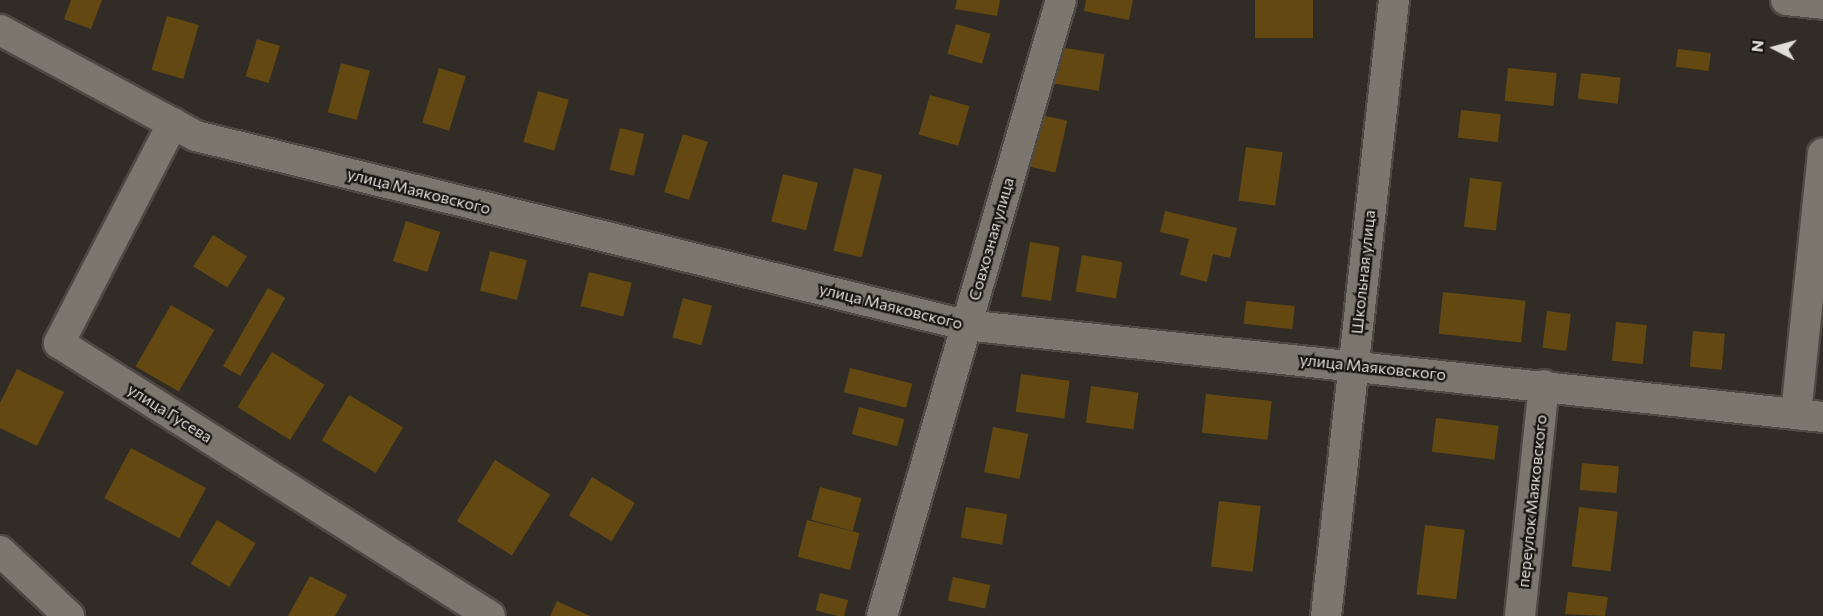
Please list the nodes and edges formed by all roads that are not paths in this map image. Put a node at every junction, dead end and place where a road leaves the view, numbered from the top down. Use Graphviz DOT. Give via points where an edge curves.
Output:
graph roads {
  1 [pos="1061,0"];
  2 [pos="1394,0"];
  3 [pos="1786,0"];
  4 [pos="1823,3"];
  5 [pos="0,30"];
  6 [pos="173,123"];
  7 [pos="1823,153"];
  8 [pos="965,325"];
  9 [pos="1353,365"];
  10 [pos="1544,386"];
  11 [pos="1809,416"];
  12 [pos="0,551"];
  13 [pos="69,616"];
  14 [pos="490,616"];
  15 [pos="882,616"];
  16 [pos="1326,616"];
  17 [pos="1520,616"];
  1 -- 8 [label="street, Совхозная улица"];
  2 -- 9 [label="street, Школьная улица"];
  3 -- 4 [label="street"];
  5 -- 6 [label="street, улица Маяковского"];
  6 -- 8 [label="street, улица Маяковского" via="196,136"];
  6 -- 14 [label="street, улица Гусева" via="59,343"];
  7 -- 11 [label="street"];
  8 -- 9 [label="street, улица Маяковского"];
  8 -- 15 [label="street, Совхозная улица"];
  9 -- 10 [label="street, улица Маяковского"];
  9 -- 16 [label="street, Школьная улица"];
  10 -- 11 [label="street, улица Маяковского"];
  10 -- 17 [label="street, переулок Маяковского"];
  12 -- 13 [label="street"];
}
